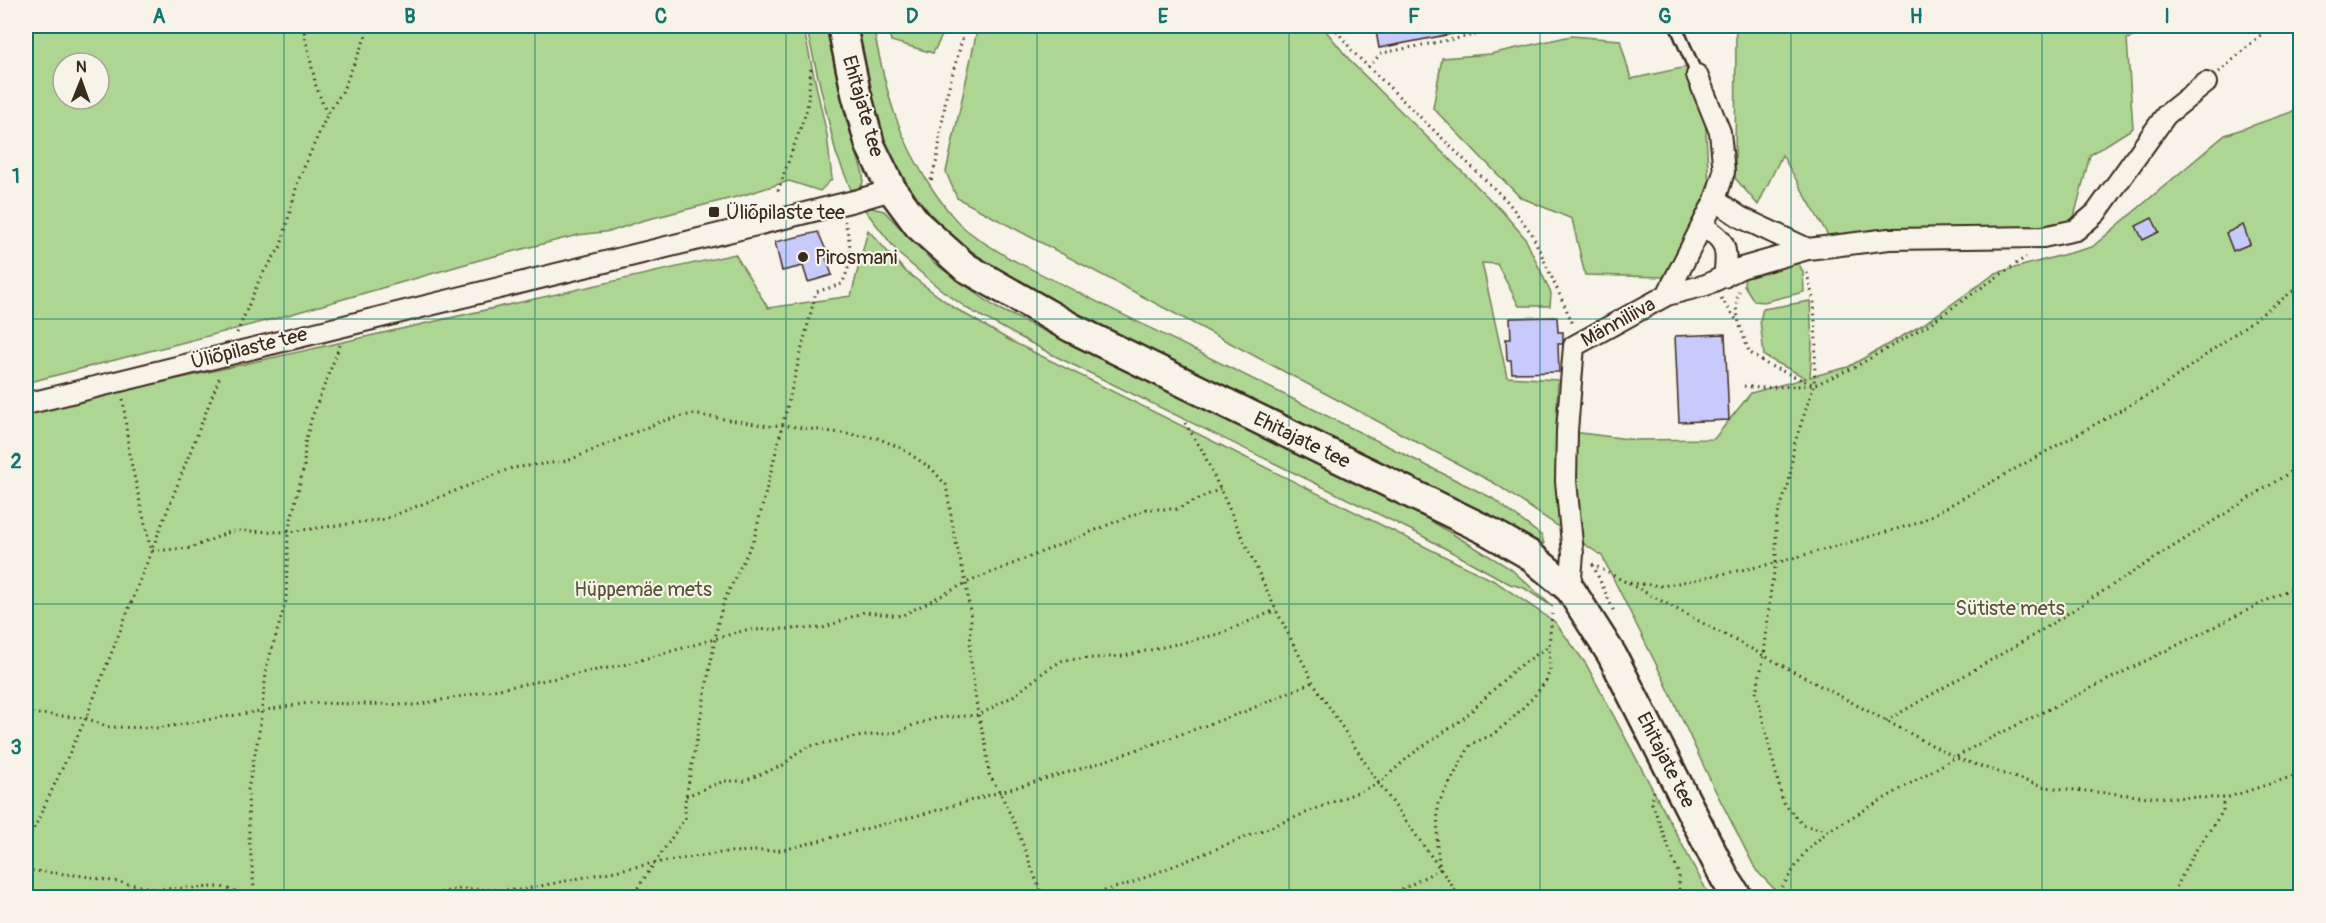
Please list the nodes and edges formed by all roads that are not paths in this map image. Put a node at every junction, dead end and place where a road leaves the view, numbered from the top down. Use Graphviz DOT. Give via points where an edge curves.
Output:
graph roads {
  1 [pos="842,26"];
  2 [pos="1676,26"];
  3 [pos="1697,75"];
  4 [pos="2206,83"];
  5 [pos="892,190"];
  6 [pos="1715,200"];
  7 [pos="1702,227"];
  8 [pos="1802,250"];
  9 [pos="1728,274"];
  10 [pos="1667,295"];
  11 [pos="26,404"];
  12 [pos="1570,589"];
  13 [pos="1738,897"];
  1 -- 5 [label="main road, Ehitajate tee" via="870,146"];
  2 -- 3 [label="lane"];
  3 -- 6 [label="street, Männiliiva" via="1720,132 1724,172"];
  4 -- 8 [label="street" via="2166,115 2096,213 2076,230 2043,237 1889,239"];
  5 -- 11 [label="street, Üliõpilaste tee"];
  5 -- 12 [label="main road, Ehitajate tee" via="918,225 965,267 1072,328 1488,531 1528,554"];
  6 -- 7 [label="street, Männiliiva"];
  6 -- 8 [label="street"];
  7 -- 9 [label="street" via="1723,243"];
  7 -- 10 [label="street, Männiliiva"];
  8 -- 9 [label="street"];
  9 -- 10 [label="street" via="1706,285"];
  10 -- 12 [label="street, Männiliiva" via="1575,346 1567,431 1566,481 1573,554"];
  12 -- 13 [label="main road, Ehitajate tee" via="1612,656"];
}
